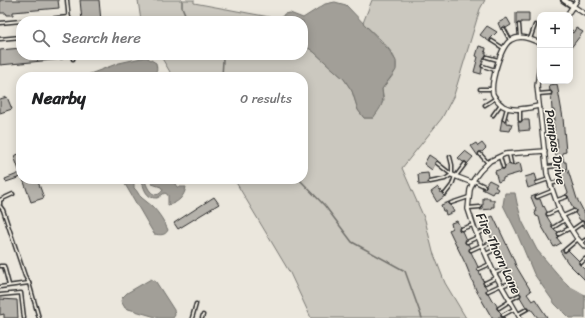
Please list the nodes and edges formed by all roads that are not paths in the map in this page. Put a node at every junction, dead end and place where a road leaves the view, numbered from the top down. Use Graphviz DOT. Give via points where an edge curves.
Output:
graph roads {
  1 [pos="68,0"];
  2 [pos="564,0"];
  3 [pos="577,0"];
  4 [pos="573,6"];
  5 [pos="569,12"];
  6 [pos="585,14"];
  7 [pos="69,16"];
  8 [pos="16,22"];
  9 [pos="0,23"];
  10 [pos="519,25"];
  11 [pos="535,25"];
  12 [pos="504,29"];
  13 [pos="16,37"];
  14 [pos="520,37"];
  15 [pos="0,39"];
  16 [pos="530,39"];
  17 [pos="510,40"];
  18 [pos="492,41"];
  19 [pos="537,42"];
  20 [pos="504,48"];
  21 [pos="487,57"];
  22 [pos="499,61"];
  23 [pos="483,66"];
  24 [pos="496,70"];
  25 [pos="537,84"];
  26 [pos="480,89"];
  27 [pos="492,89"];
  28 [pos="550,93"];
  29 [pos="538,94"];
  30 [pos="496,98"];
  31 [pos="501,104"];
  32 [pos="484,105"];
  33 [pos="539,106"];
  34 [pos="507,107"];
  35 [pos="520,108"];
  36 [pos="493,115"];
  37 [pos="505,118"];
  38 [pos="520,120"];
  39 [pos="545,151"];
  40 [pos="509,153"];
  41 [pos="480,154"];
  42 [pos="500,156"];
  43 [pos="450,157"];
  44 [pos="437,163"];
  45 [pos="488,163"];
  46 [pos="511,163"];
  47 [pos="465,164"];
  48 [pos="557,166"];
  49 [pos="503,167"];
  50 [pos="547,167"];
  51 [pos="454,176"];
  52 [pos="549,179"];
  53 [pos="561,181"];
  54 [pos="430,182"];
  55 [pos="473,182"];
  56 [pos="538,183"];
  57 [pos="550,184"];
  58 [pos="484,186"];
  59 [pos="552,191"];
  60 [pos="13,194"];
  61 [pos="445,194"];
  62 [pos="537,197"];
  63 [pos="566,197"];
  64 [pos="469,198"];
  65 [pos="555,200"];
  66 [pos="0,203"];
  67 [pos="452,203"];
  68 [pos="468,208"];
  69 [pos="480,208"];
  70 [pos="559,209"];
  71 [pos="574,210"];
  72 [pos="548,214"];
  73 [pos="564,218"];
  74 [pos="582,223"];
  75 [pos="473,225"];
  76 [pos="554,227"];
  77 [pos="461,229"];
  78 [pos="488,229"];
  79 [pos="571,229"];
  80 [pos="559,234"];
  81 [pos="477,236"];
  82 [pos="578,239"];
  83 [pos="467,242"];
  84 [pos="493,242"];
  85 [pos="583,242"];
  86 [pos="482,246"];
  87 [pos="585,247"];
  88 [pos="496,249"];
  89 [pos="471,250"];
  90 [pos="565,250"];
  91 [pos="486,254"];
  92 [pos="585,259"];
  93 [pos="581,263"];
  94 [pos="490,264"];
  95 [pos="0,266"];
  96 [pos="479,269"];
  97 [pos="505,269"];
  98 [pos="495,273"];
  99 [pos="497,277"];
  100 [pos="512,282"];
  101 [pos="29,283"];
  102 [pos="485,283"];
  103 [pos="9,285"];
  104 [pos="0,286"];
  105 [pos="502,286"];
  106 [pos="488,291"];
  107 [pos="0,295"];
  108 [pos="519,295"];
  109 [pos="510,301"];
  110 [pos="196,304"];
  111 [pos="498,308"];
  112 [pos="514,309"];
  113 [pos="527,309"];
  114 [pos="503,315"];
  115 [pos="519,316"];
  116 [pos="24,318"];
  117 [pos="39,318"];
  118 [pos="192,318"];
  1 -- 7 [label="lane"];
  2 -- 4 [label="street"];
  3 -- 4 [label="street"];
  4 -- 5 [label="street"];
  4 -- 6 [label="street"];
  8 -- 9 [label="lane"];
  10 -- 14 [label="lane"];
  11 -- 16 [label="lane"];
  12 -- 17 [label="lane"];
  13 -- 15 [label="lane"];
  14 -- 16 [label="street"];
  14 -- 17 [label="street"];
  16 -- 19 [label="street"];
  17 -- 20 [label="street"];
  18 -- 20 [label="lane"];
  20 -- 22 [label="street"];
  21 -- 22 [label="lane"];
  22 -- 24 [label="street"];
  23 -- 24 [label="lane"];
  24 -- 27 [label="street"];
  25 -- 29 [label="street, Pampas Drive"];
  26 -- 27 [label="lane"];
  27 -- 30 [label="street"];
  28 -- 29 [label="lane"];
  29 -- 33 [label="street, Pampas Drive"];
  30 -- 31 [label="street"];
  30 -- 32 [label="lane"];
  31 -- 34 [label="street"];
  31 -- 36 [label="lane"];
  33 -- 35 [label="street"];
  33 -- 39 [label="street, Pampas Drive"];
  34 -- 35 [label="street"];
  34 -- 37 [label="lane"];
  35 -- 38 [label="lane"];
  39 -- 40 [label="street, Fire Thorn Lane"];
  39 -- 50 [label="street, Pampas Drive"];
  40 -- 42 [label="street, Fire Thorn Lane"];
  40 -- 46 [label="lane"];
  41 -- 45 [label="lane"];
  42 -- 45 [label="street, Fire Thorn Lane"];
  42 -- 49 [label="lane"];
  43 -- 51 [label="lane"];
  44 -- 51 [label="lane"];
  45 -- 55 [label="street, Fire Thorn Lane"];
  47 -- 51 [label="lane"];
  48 -- 50 [label="lane"];
  50 -- 52 [label="street, Pampas Drive"];
  51 -- 54 [label="lane"];
  51 -- 55 [label="street"];
  51 -- 61 [label="lane" via="452,186"];
  52 -- 56 [label="lane"];
  52 -- 57 [label="street, Pampas Drive"];
  53 -- 57 [label="lane"];
  55 -- 58 [label="lane"];
  55 -- 64 [label="street, Fire Thorn Lane"];
  57 -- 59 [label="street, Pampas Drive"];
  59 -- 62 [label="lane"];
  59 -- 65 [label="street, Pampas Drive"];
  60 -- 66 [label="lane"];
  63 -- 65 [label="lane"];
  64 -- 67 [label="lane"];
  64 -- 68 [label="street, Fire Thorn Lane"];
  65 -- 70 [label="street, Pampas Drive"];
  66 -- 101 [label="lane"];
  68 -- 69 [label="lane"];
  68 -- 75 [label="street, Fire Thorn Lane"];
  70 -- 72 [label="lane"];
  70 -- 73 [label="street, Pampas Drive"];
  71 -- 73 [label="lane"];
  73 -- 76 [label="lane"];
  73 -- 79 [label="street, Pampas Drive"];
  74 -- 79 [label="lane"];
  75 -- 77 [label="lane"];
  75 -- 81 [label="street, Fire Thorn Lane"];
  78 -- 81 [label="lane"];
  79 -- 80 [label="lane"];
  79 -- 82 [label="street, Pampas Drive"];
  81 -- 83 [label="lane"];
  81 -- 86 [label="street, Fire Thorn Lane"];
  82 -- 85 [label="street, Pampas Drive"];
  82 -- 90 [label="lane"];
  84 -- 86 [label="lane"];
  85 -- 87 [label="street, Pampas Drive"];
  86 -- 89 [label="lane"];
  86 -- 91 [label="street, Fire Thorn Lane"];
  88 -- 91 [label="lane"];
  91 -- 94 [label="street, Fire Thorn Lane"];
  92 -- 93 [label="lane"];
  94 -- 96 [label="lane"];
  94 -- 98 [label="street, Fire Thorn Lane"];
  95 -- 103 [label="lane" via="4,266"];
  97 -- 98 [label="lane"];
  98 -- 99 [label="street, Fire Thorn Lane"];
  99 -- 102 [label="lane"];
  99 -- 105 [label="street, Fire Thorn Lane"];
  100 -- 105 [label="lane"];
  101 -- 103 [label="lane"];
  101 -- 117 [label="lane"];
  103 -- 104 [label="lane"];
  105 -- 106 [label="lane"];
  105 -- 109 [label="street, Fire Thorn Lane"];
  107 -- 116 [label="lane" via="21,293"];
  108 -- 109 [label="lane"];
  109 -- 111 [label="lane"];
  109 -- 112 [label="street, Fire Thorn Lane"];
  110 -- 118 [label="lane"];
  112 -- 114 [label="lane"];
  112 -- 115 [label="street, Fire Thorn Lane"];
  113 -- 115 [label="lane"];
}
